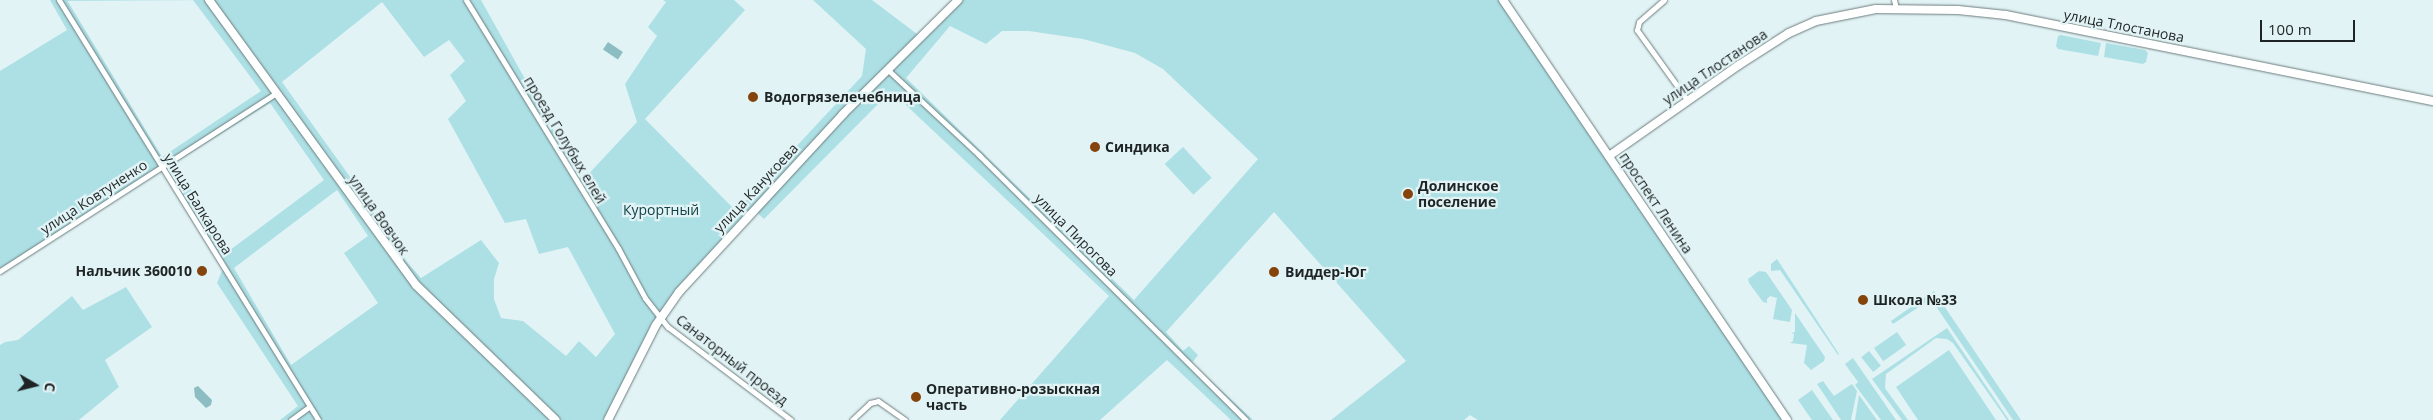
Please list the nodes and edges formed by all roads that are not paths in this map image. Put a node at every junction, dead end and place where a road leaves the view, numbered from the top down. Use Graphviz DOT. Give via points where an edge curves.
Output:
graph roads {
  1 [pos="59,0"];
  2 [pos="209,0"];
  3 [pos="466,0"];
  4 [pos="958,0"];
  5 [pos="1503,0"];
  6 [pos="1664,0"];
  7 [pos="1895,4"];
  8 [pos="888,70"];
  9 [pos="276,93"];
  10 [pos="1688,101"];
  11 [pos="2433,101"];
  12 [pos="1609,156"];
  13 [pos="161,166"];
  14 [pos="0,271"];
  15 [pos="661,317"];
  16 [pos="309,406"];
  17 [pos="291,420"];
  18 [pos="318,420"];
  19 [pos="556,420"];
  20 [pos="608,420"];
  21 [pos="791,420"];
  22 [pos="852,420"];
  23 [pos="905,420"];
  24 [pos="1246,420"];
  25 [pos="1787,420"];
  1 -- 13 [label="street, улица Балкарова"];
  2 -- 9 [label="street, улица Вовчок"];
  3 -- 15 [label="street, проезд Голубых елей" via="645,298"];
  4 -- 8 [label="street, улица Канукоева"];
  5 -- 12 [label="street, проспект Ленина"];
  6 -- 10 [label="street" via="1636,27"];
  7 -- 10 [label="street, улица Тлостанова" via="1803,26"];
  7 -- 11 [label="street, улица Тлостанова" via="2006,15"];
  8 -- 15 [label="street, улица Канукоева" via="756,206 683,287"];
  8 -- 24 [label="street, улица Пирогова" via="985,161"];
  9 -- 13 [label="street, улица Ковтуненко"];
  9 -- 19 [label="street, улица Вовчок" via="416,285"];
  10 -- 12 [label="street, улица Тлостанова"];
  12 -- 25 [label="street, проспект Ленина"];
  13 -- 14 [label="street, улица Ковтуненко"];
  13 -- 16 [label="street, улица Балкарова"];
  15 -- 20 [label="street, улица Канукоева"];
  15 -- 21 [label="street, Санаторный проезд" via="675,334"];
  16 -- 17 [label="street"];
  16 -- 18 [label="street, улица Балкарова"];
  22 -- 23 [label="street" via="870,403 878,401"];
}
